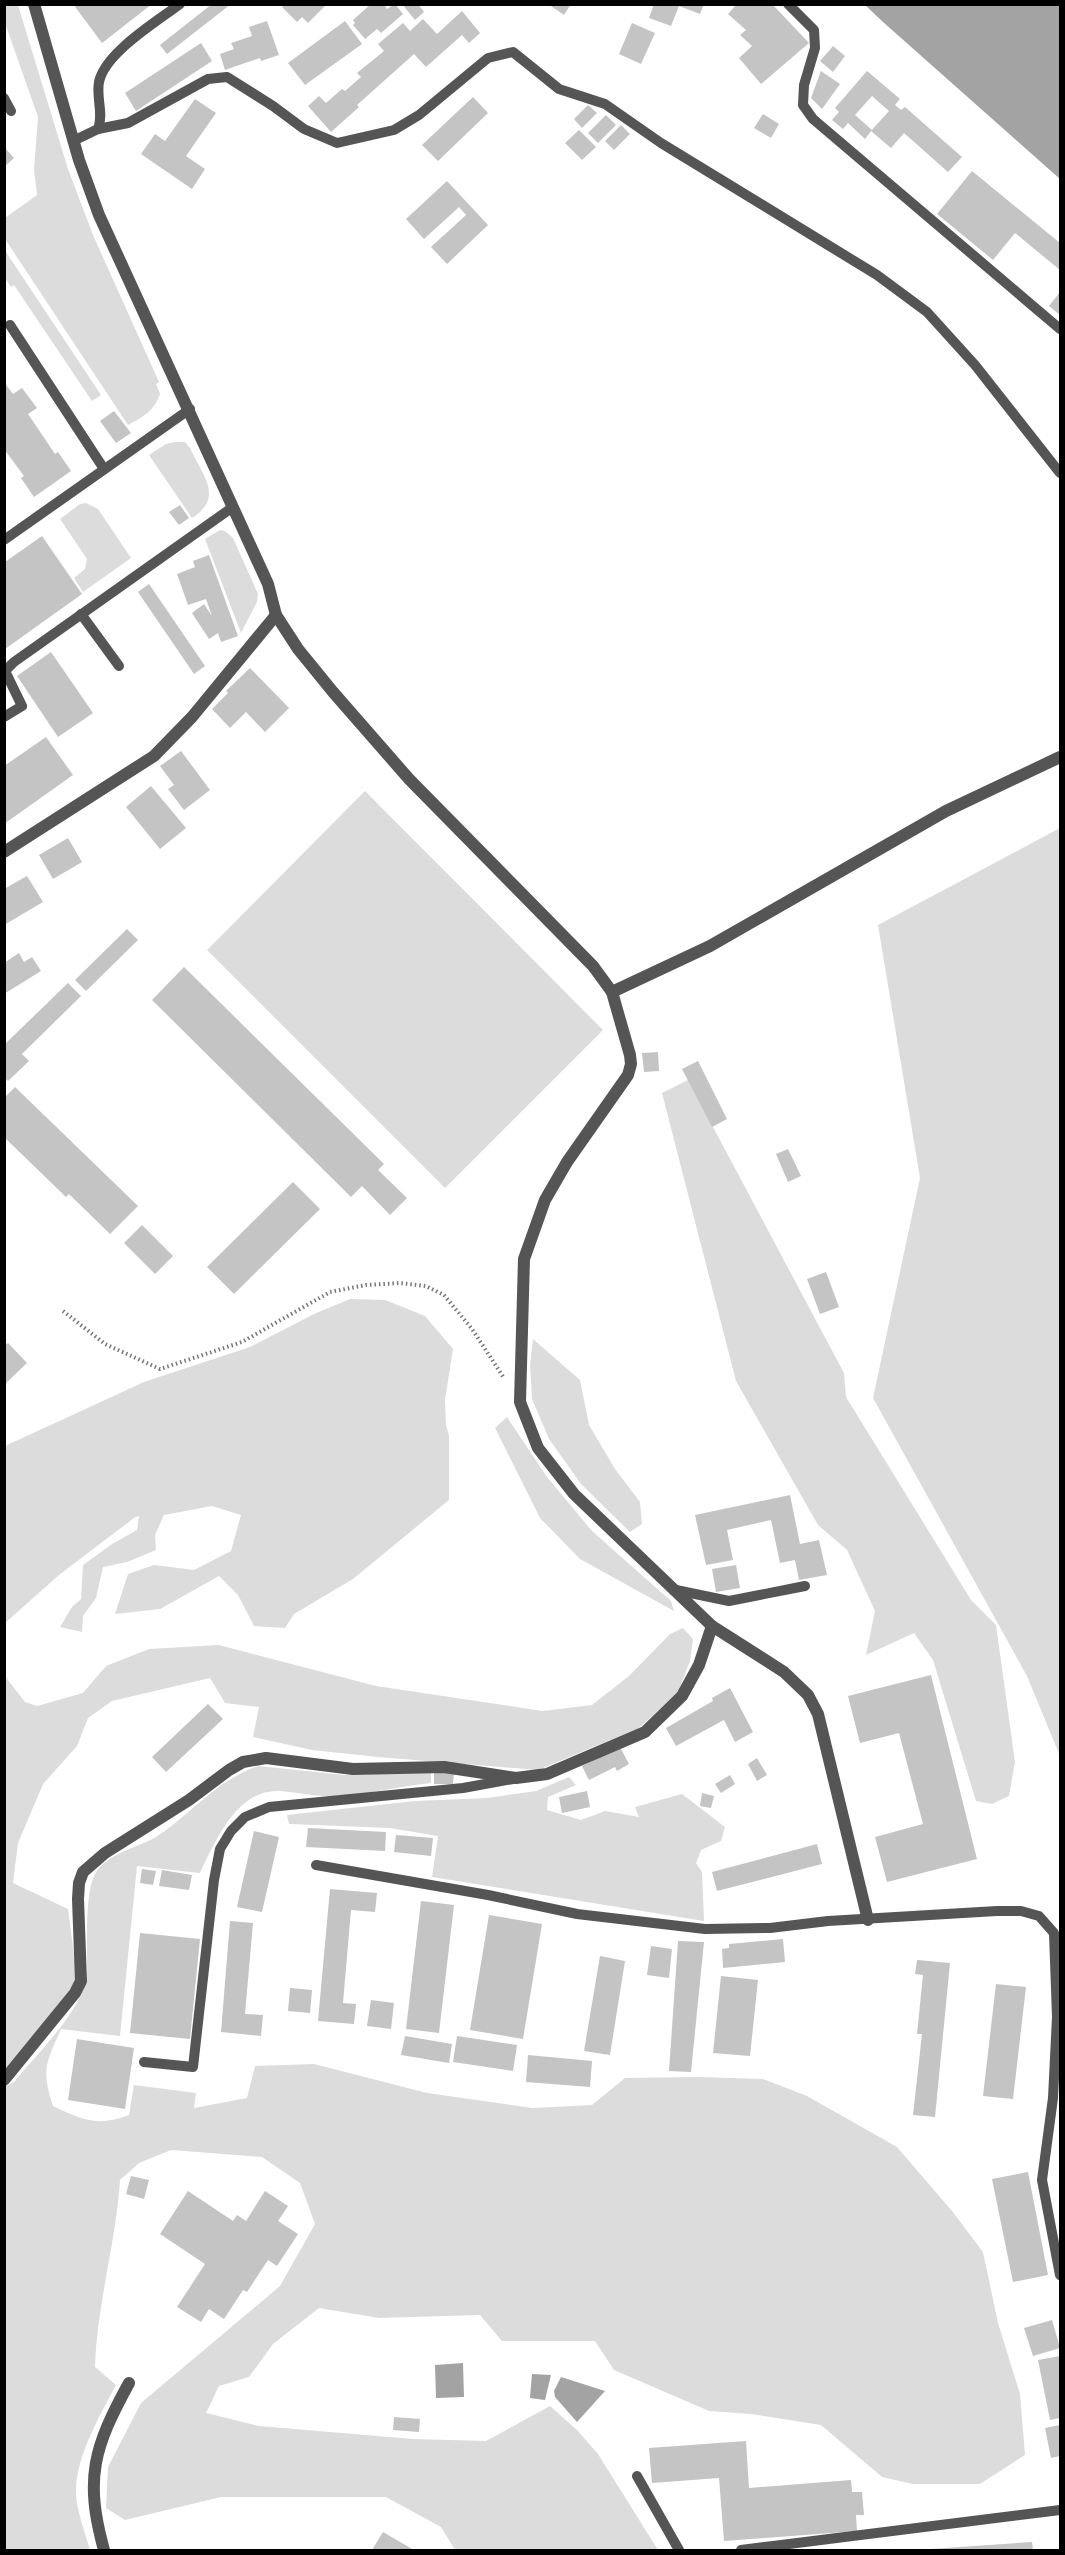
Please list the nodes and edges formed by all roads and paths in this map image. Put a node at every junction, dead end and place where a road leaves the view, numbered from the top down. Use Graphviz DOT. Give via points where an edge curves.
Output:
graph roads {
  1 [pos="34,4"];
  2 [pos="180,4"];
  3 [pos="788,4"];
  4 [pos="4,98"];
  5 [pos="11,111"];
  6 [pos="98,129"];
  7 [pos="74,141"];
  8 [pos="10,325"];
  9 [pos="1060,328"];
  10 [pos="190,409"];
  11 [pos="104,469"];
  12 [pos="1060,473"];
  13 [pos="233,507"];
  14 [pos="4,540"];
  15 [pos="81,614"];
  16 [pos="276,615"];
  17 [pos="119,666"];
  18 [pos="4,717"];
  19 [pos="1060,757"];
  20 [pos="4,852"];
  21 [pos="612,992"];
  22 [pos="63,1311"];
  23 [pos="520,1402"];
  24 [pos="805,1586"];
  25 [pos="676,1590"];
  26 [pos="712,1626"];
  27 [pos="516,1778"];
  28 [pos="316,1865"];
  29 [pos="868,1920"];
  30 [pos="144,2062"];
  31 [pos="4,2080"];
  32 [pos="1060,2275"];
  33 [pos="129,2383"];
  34 [pos="637,2476"];
  35 [pos="1060,2510"];
  36 [pos="104,2550"];
  37 [pos="679,2550"];
  38 [pos="741,2550"];
  1 -- 7 [label="street"];
  2 -- 6 [label="lane" via="106,64 99,82 102,118"];
  3 -- 9 [label="lane" via="814,30 815,48 804,85 803,105 813,119"];
  4 -- 5 [label="lane"];
  6 -- 7 [label="lane"];
  6 -- 12 [label="lane" via="128,123 208,79 227,77 304,129 337,143 394,130 419,115 488,58 513,52 559,89 605,104 661,143 877,275 927,312 975,365"];
  7 -- 10 [label="street" via="120,266"];
  8 -- 11 [label="lane"];
  10 -- 11 [label="lane"];
  10 -- 13 [label="street"];
  11 -- 14 [label="lane"];
  13 -- 15 [label="lane"];
  13 -- 16 [label="street" via="268,584"];
  15 -- 17 [label="lane"];
  15 -- 18 [label="lane" via="5,671 22,706"];
  16 -- 20 [label="street" via="192,717 154,756"];
  16 -- 21 [label="street" via="305,658 409,779 593,966"];
  19 -- 21 [label="street" via="946,811 720,940"];
  21 -- 23 [label="street" via="631,1065 545,1200 524,1259"];
  22 -- 23 [label="path" via="105,1344 160,1369 243,1342 330,1292 366,1285 426,1286 444,1295 472,1329"];
  23 -- 25 [label="street" via="538,1448 574,1494"];
  24 -- 25 [label="lane" via="729,1601"];
  25 -- 26 [label="street"];
  26 -- 27 [label="street" via="699,1665 682,1696 645,1732 547,1774"];
  26 -- 29 [label="street" via="784,1672 808,1695 818,1714"];
  27 -- 30 [label="lane" via="463,1788 269,1807 245,1817 220,1850 193,2067"];
  27 -- 31 [label="street" via="444,1767 353,1769 266,1758 243,1762 229,1770 82,1872 78,1899 81,1981"];
  28 -- 29 [label="lane" via="577,1914 705,1929"];
  29 -- 32 [label="lane" via="1021,1911 1039,1916 1054,1934 1057,2018 1053,2098 1042,2180"];
  33 -- 36 [label="street" via="106,2425 92,2486"];
  34 -- 37 [label="lane"];
  35 -- 38 [label="lane"];
}
